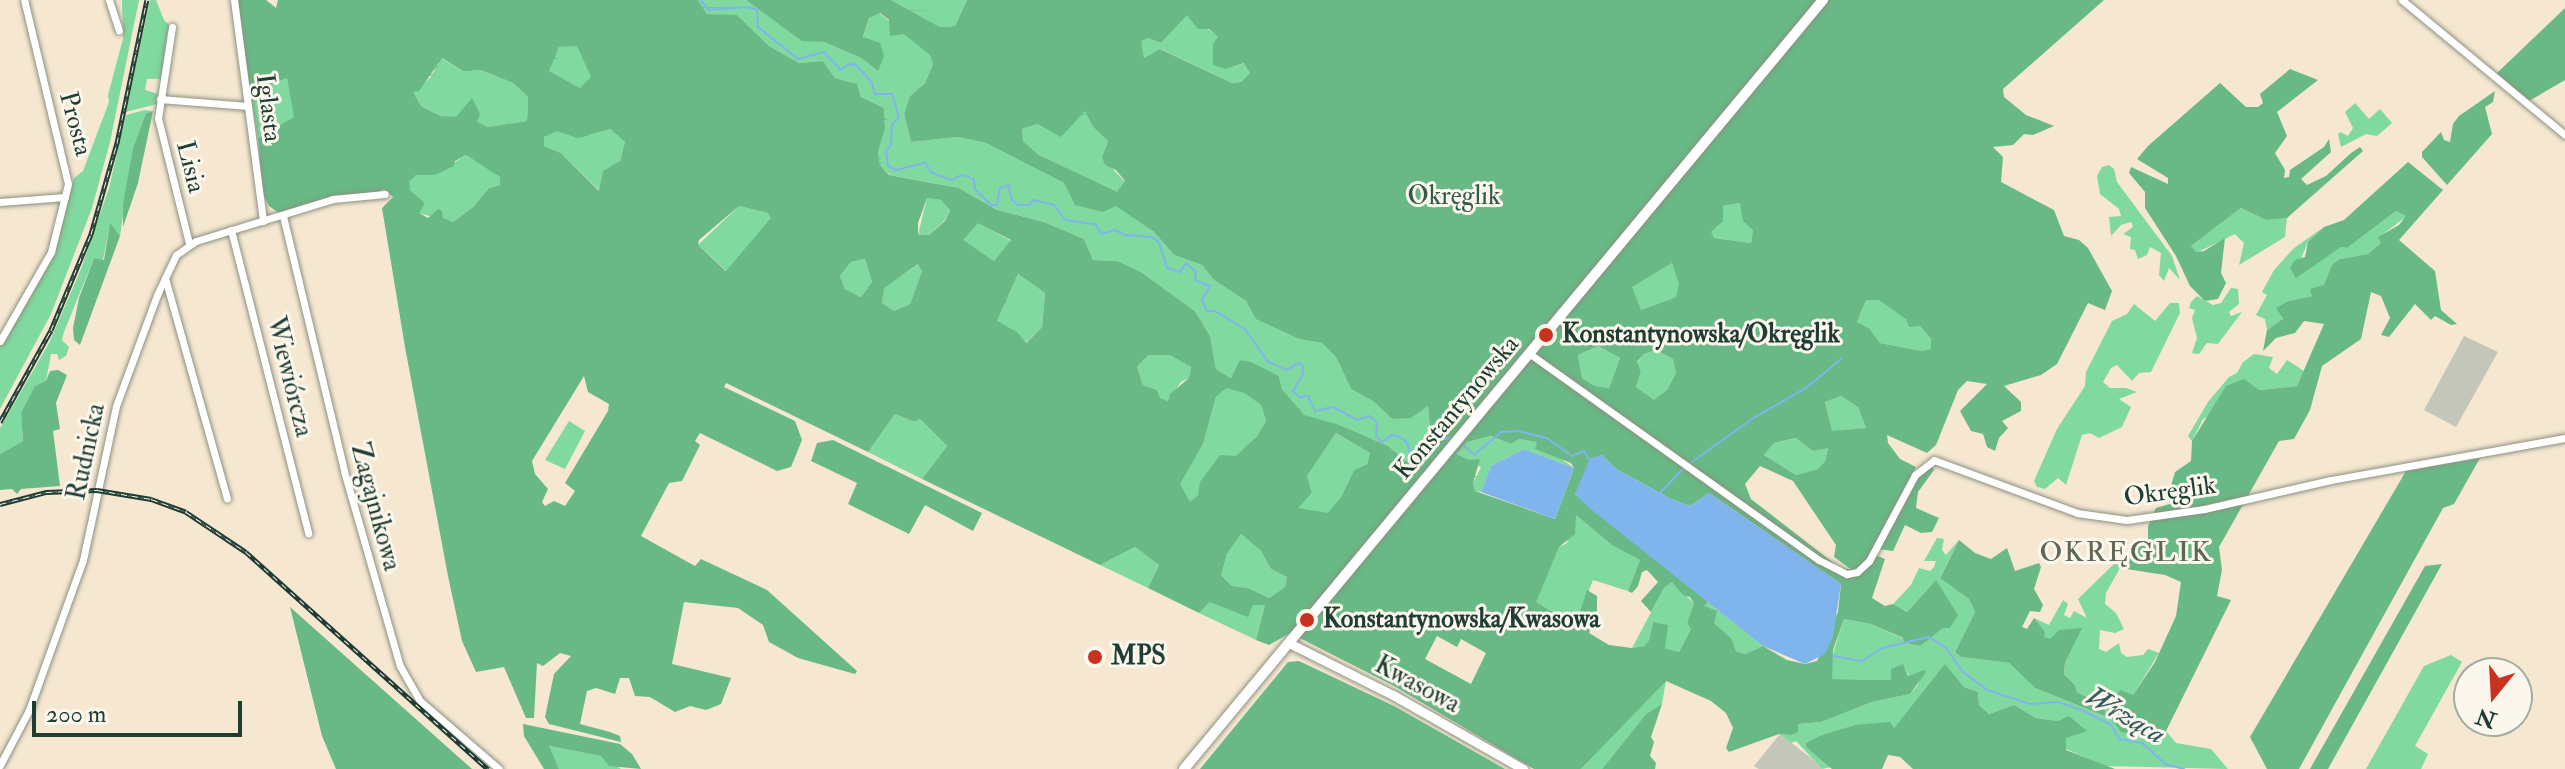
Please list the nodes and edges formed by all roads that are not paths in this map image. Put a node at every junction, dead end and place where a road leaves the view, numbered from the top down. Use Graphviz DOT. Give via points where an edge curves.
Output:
graph roads {
  1 [pos="24,0"];
  2 [pos="109,0"];
  3 [pos="234,0"];
  4 [pos="1823,0"];
  5 [pos="2402,0"];
  6 [pos="172,27"];
  7 [pos="119,30"];
  8 [pos="160,99"];
  9 [pos="248,106"];
  10 [pos="2565,135"];
  11 [pos="385,194"];
  12 [pos="65,197"];
  13 [pos="0,202"];
  14 [pos="283,216"];
  15 [pos="263,221"];
  16 [pos="231,230"];
  17 [pos="189,243"];
  18 [pos="165,276"];
  19 [pos="0,341"];
  20 [pos="1530,354"];
  21 [pos="2565,438"];
  22 [pos="227,498"];
  23 [pos="308,533"];
  24 [pos="1289,643"];
  25 [pos="0,765"];
  26 [pos="499,769"];
  27 [pos="1184,769"];
  28 [pos="1523,769"];
  1 -- 12 [label="street, Prosta" via="68,178"];
  2 -- 7 [label="street"];
  3 -- 9 [label="street, Iglasta"];
  4 -- 20 [label="main road, Konstantynowska"];
  5 -- 10 [label="street"];
  6 -- 8 [label="street, Lisia"];
  8 -- 9 [label="street, Lisia"];
  8 -- 17 [label="street, Lisia" via="161,135"];
  9 -- 15 [label="street, Iglasta"];
  11 -- 14 [label="street" via="340,197"];
  12 -- 13 [label="street"];
  12 -- 19 [label="street, Prosta" via="51,252"];
  14 -- 15 [label="street"];
  14 -- 26 [label="street, Zagajnikowa" via="344,471 400,666 420,701"];
  15 -- 16 [label="street"];
  16 -- 17 [label="street"];
  16 -- 23 [label="street, Wiewiórcza"];
  17 -- 18 [label="street, Rudnicka"];
  18 -- 22 [label="street"];
  18 -- 25 [label="street, Rudnicka" via="116,406 83,560 29,710"];
  20 -- 21 [label="street, Okręglik" via="1819,560 1847,574 1869,561 1915,475 1934,460 2077,513 2127,520"];
  20 -- 24 [label="main road, Konstantynowska"];
  24 -- 27 [label="main road, Konstantynowska"];
  24 -- 28 [label="street, Kwasowa"];
}
